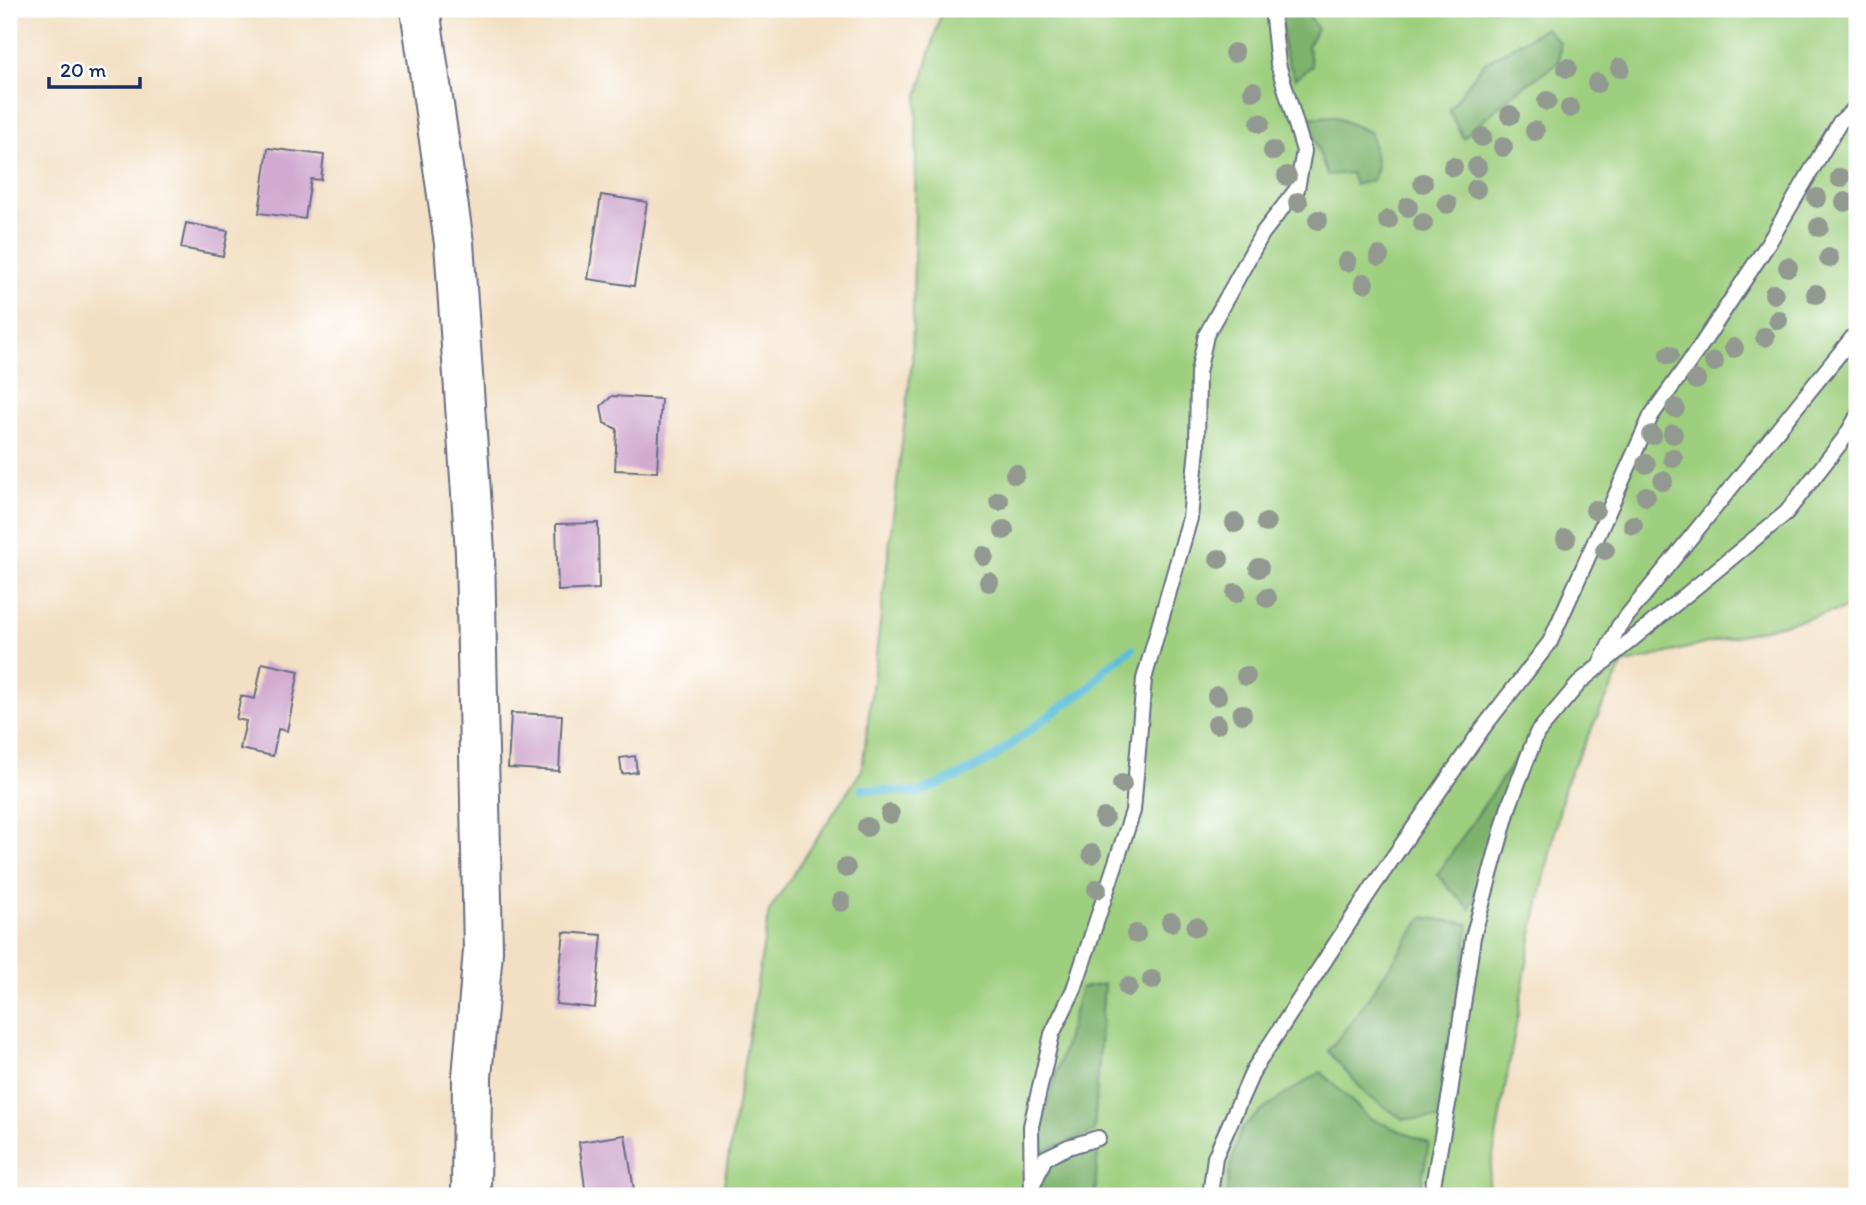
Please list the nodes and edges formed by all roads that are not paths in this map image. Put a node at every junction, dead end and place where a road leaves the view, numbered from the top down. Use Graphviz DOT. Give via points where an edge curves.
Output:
graph roads {
  1 [pos="420,9"];
  2 [pos="1272,9"];
  3 [pos="1857,107"];
  4 [pos="1857,332"];
  5 [pos="1857,417"];
  6 [pos="1599,667"];
  7 [pos="1098,1138"];
  8 [pos="1031,1195"];
  9 [pos="471,1196"];
  10 [pos="1210,1196"];
  11 [pos="1431,1196"];
  1 -- 9 [label="street" via="454,243 475,552 483,951 472,1077"];
  2 -- 8 [label="lane" via="1279,64 1304,151 1297,189 1262,234 1206,335 1198,373 1190,518 1144,679 1133,811 1074,989 1052,1034 1031,1126"];
  3 -- 10 [label="lane" via="1840,122 1769,244 1651,416 1550,642 1483,728 1372,888 1254,1069 1216,1157"];
  4 -- 6 [label="lane" via="1619,626"];
  5 -- 6 [label="lane" via="1786,513"];
  6 -- 11 [label="lane" via="1581,681 1537,733 1509,806 1473,937"];
  7 -- 8 [label="lane" via="1045,1158"];
}
